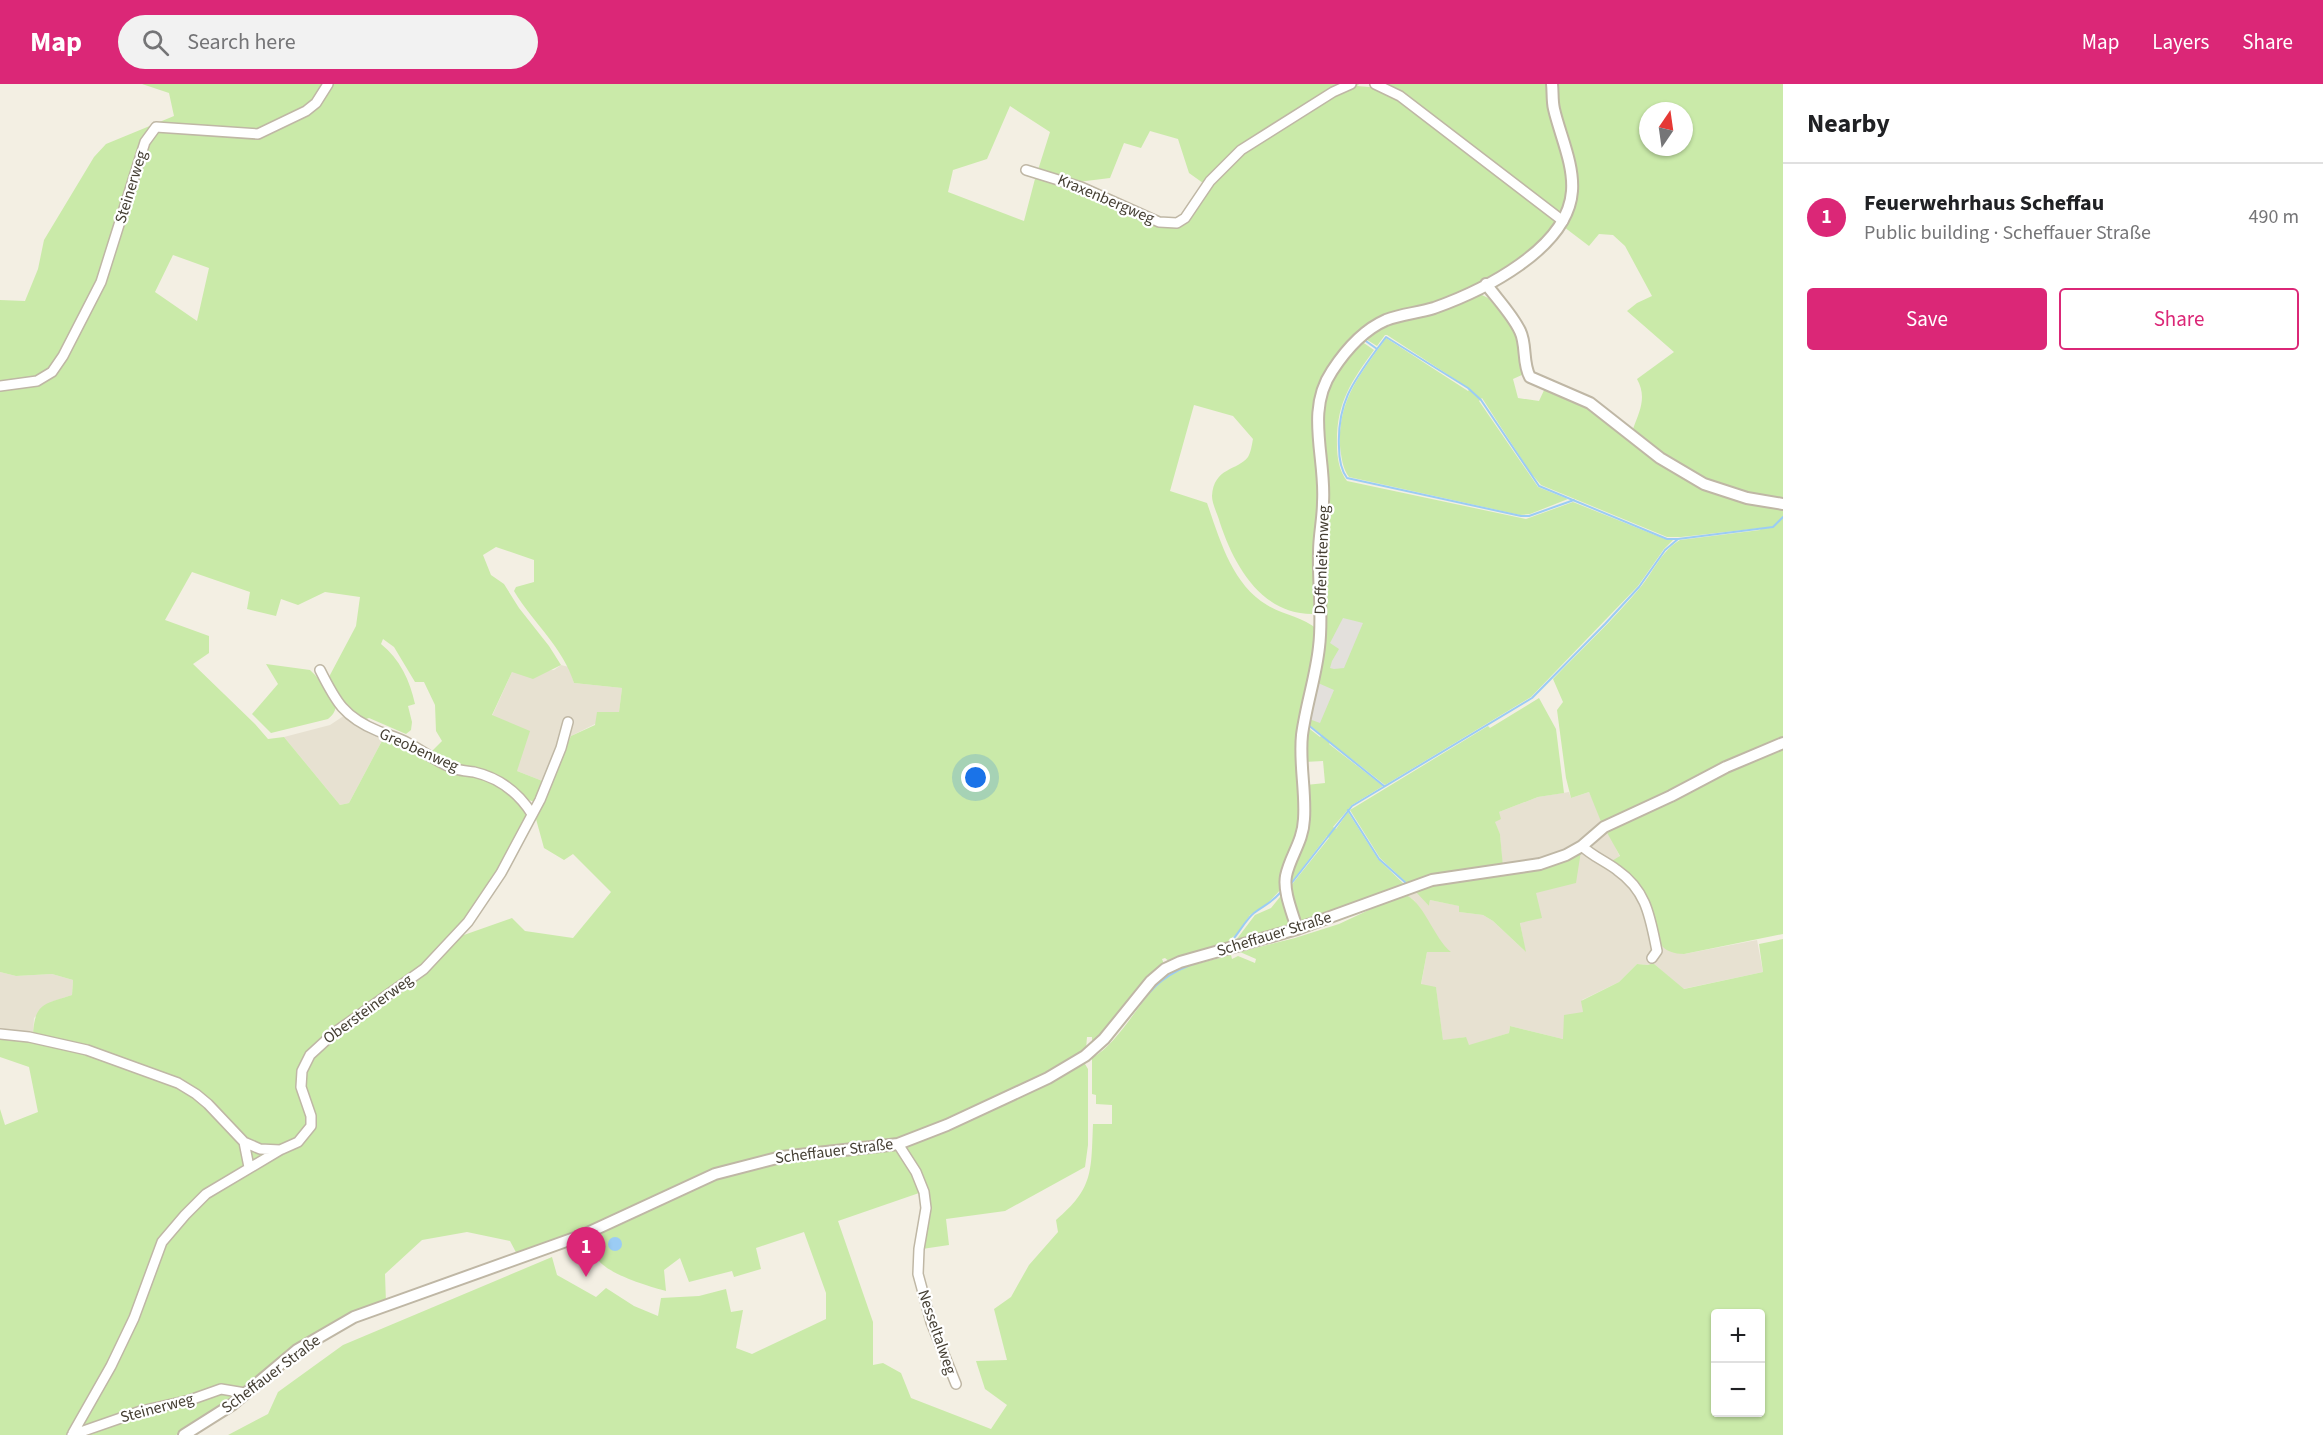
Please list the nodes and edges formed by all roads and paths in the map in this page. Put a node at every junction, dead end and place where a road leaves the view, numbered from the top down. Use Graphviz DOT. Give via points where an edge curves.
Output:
graph roads {
  1 [pos="328,84"];
  2 [pos="1351,84"];
  3 [pos="1375,84"];
  4 [pos="1552,84"];
  5 [pos="1026,170"];
  6 [pos="1563,221"];
  7 [pos="1486,284"];
  8 [pos="0,386"];
  9 [pos="1783,504"];
  10 [pos="320,670"];
  11 [pos="568,722"];
  12 [pos="1783,743"];
  13 [pos="532,814"];
  14 [pos="1582,846"];
  15 [pos="1297,929"];
  16 [pos="1652,958"];
  17 [pos="0,1034"];
  18 [pos="244,1142"];
  19 [pos="898,1144"];
  20 [pos="280,1149"];
  21 [pos="249,1167"];
  22 [pos="956,1384"];
  23 [pos="244,1393"];
  24 [pos="72,1434"];
  25 [pos="184,1435"];
  1 -- 8 [label="street, Steinerweg" via="316,104 258,134 156,127 145,142 101,282 63,356 52,372 37,381"];
  2 -- 5 [label="street, Kraxenbergweg" via="1241,150 1177,223 1159,222 1081,187"];
  3 -- 6 [label="street" via="1400,96"];
  4 -- 6 [label="street" via="1572,174 1572,192"];
  6 -- 7 [label="street, Doffenleitenweg" via="1524,261"];
  7 -- 9 [label="street" via="1520,330 1530,377 1590,403 1660,458 1704,484 1747,498"];
  7 -- 15 [label="street, Doffenleitenweg" via="1455,300 1385,321 1369,330 1340,359 1323,386 1317,431 1324,480 1319,551 1320,630 1302,735 1304,820 1299,846 1286,877"];
  10 -- 13 [label="street, Greobenweg" via="345,713 407,742 441,764 499,781 522,799"];
  11 -- 13 [label="street, Obersteinerweg"];
  12 -- 14 [label="street, Scheffauer Straße" via="1604,826"];
  13 -- 20 [label="street, Obersteinerweg" via="501,873 463,927 424,969 334,1033 310,1055 302,1071 301,1087 311,1116 310,1126 298,1142"];
  14 -- 15 [label="street, Scheffauer Straße" via="1540,864 1432,880"];
  14 -- 16 [label="street" via="1622,873 1643,898 1657,951"];
  15 -- 19 [label="street, Scheffauer Straße" via="1165,969 1085,1056 1048,1078"];
  17 -- 18 [label="street" via="87,1050 178,1083 208,1104"];
  18 -- 20 [label="street" via="260,1149"];
  18 -- 21 [label="street"];
  19 -- 22 [label="street, Nesseltalweg" via="924,1192 926,1208 918,1275 931,1322"];
  19 -- 23 [label="street, Scheffauer Straße" via="781,1157 715,1174 583,1235 354,1317 297,1350"];
  20 -- 21 [label="street, Obersteinerweg"];
  21 -- 24 [label="street, Obersteinerweg" via="206,1194 162,1242 134,1318"];
  23 -- 24 [label="street, Steinerweg" via="220,1389"];
  23 -- 25 [label="street, Scheffauer Straße"];
}
